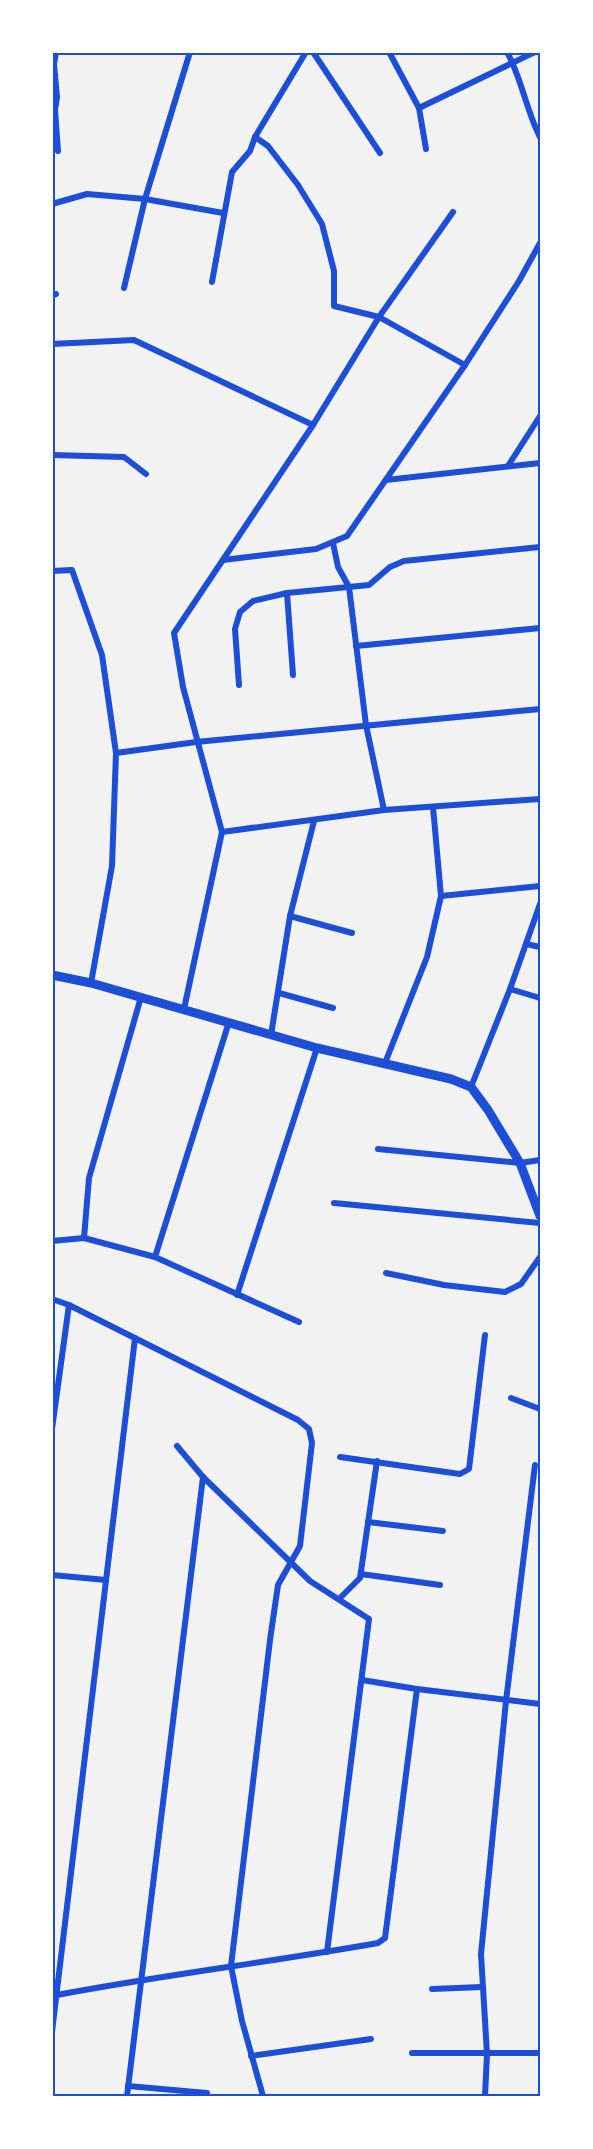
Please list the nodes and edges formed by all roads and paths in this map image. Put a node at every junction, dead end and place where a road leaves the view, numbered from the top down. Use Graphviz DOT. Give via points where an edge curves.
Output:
graph roads {
  1 [pos="56,52"];
  2 [pos="190,52"];
  3 [pos="306,52"];
  4 [pos="313,52"];
  5 [pos="389,52"];
  6 [pos="507,52"];
  7 [pos="535,52"];
  8 [pos="513,63"];
  9 [pos="419,108"];
  10 [pos="54,110"];
  11 [pos="255,136"];
  12 [pos="540,137"];
  13 [pos="426,149"];
  14 [pos="58,151"];
  15 [pos="380,153"];
  16 [pos="145,199"];
  17 [pos="52,204"];
  18 [pos="453,212"];
  19 [pos="223,213"];
  20 [pos="540,243"];
  21 [pos="212,282"];
  22 [pos="124,288"];
  23 [pos="379,317"];
  24 [pos="52,344"];
  25 [pos="465,365"];
  26 [pos="540,416"];
  27 [pos="313,425"];
  28 [pos="52,455"];
  29 [pos="540,463"];
  30 [pos="508,466"];
  31 [pos="146,474"];
  32 [pos="386,480"];
  33 [pos="333,543"];
  34 [pos="540,547"];
  35 [pos="223,560"];
  36 [pos="52,571"];
  37 [pos="349,588"];
  38 [pos="287,594"];
  39 [pos="540,628"];
  40 [pos="356,646"];
  41 [pos="293,675"];
  42 [pos="239,685"];
  43 [pos="540,709"];
  44 [pos="366,725"];
  45 [pos="196,742"];
  46 [pos="116,753"];
  47 [pos="540,799"];
  48 [pos="433,807"];
  49 [pos="384,810"];
  50 [pos="314,821"];
  51 [pos="222,832"];
  52 [pos="540,886"];
  53 [pos="441,896"];
  54 [pos="540,904"];
  55 [pos="290,916"];
  56 [pos="352,933"];
  57 [pos="526,944"];
  58 [pos="540,947"];
  59 [pos="52,975"];
  60 [pos="91,983"];
  61 [pos="510,989"];
  62 [pos="279,993"];
  63 [pos="141,997"];
  64 [pos="540,998"];
  65 [pos="333,1008"];
  66 [pos="184,1009"];
  67 [pos="229,1022"];
  68 [pos="271,1035"];
  69 [pos="317,1048"];
  70 [pos="385,1063"];
  71 [pos="471,1087"];
  72 [pos="378,1149"];
  73 [pos="540,1160"];
  74 [pos="520,1163"];
  75 [pos="334,1203"];
  76 [pos="540,1216"];
  77 [pos="540,1223"];
  78 [pos="84,1238"];
  79 [pos="52,1241"];
  80 [pos="154,1257"];
  81 [pos="540,1257"];
  82 [pos="386,1273"];
  83 [pos="237,1295"];
  84 [pos="52,1299"];
  85 [pos="69,1305"];
  86 [pos="300,1322"];
  87 [pos="485,1335"];
  88 [pos="135,1338"];
  89 [pos="511,1398"];
  90 [pos="540,1409"];
  91 [pos="52,1429"];
  92 [pos="177,1446"];
  93 [pos="340,1457"];
  94 [pos="377,1461"];
  95 [pos="536,1465"];
  96 [pos="203,1477"];
  97 [pos="368,1522"];
  98 [pos="443,1531"];
  99 [pos="292,1564"];
  100 [pos="361,1574"];
  101 [pos="52,1575"];
  102 [pos="106,1580"];
  103 [pos="440,1586"];
  104 [pos="339,1599"];
  105 [pos="362,1680"];
  106 [pos="417,1689"];
  107 [pos="506,1701"];
  108 [pos="540,1704"];
  109 [pos="327,1952"];
  110 [pos="231,1966"];
  111 [pos="140,1980"];
  112 [pos="482,1987"];
  113 [pos="432,1989"];
  114 [pos="57,1995"];
  115 [pos="52,2032"];
  116 [pos="371,2039"];
  117 [pos="412,2053"];
  118 [pos="540,2053"];
  119 [pos="487,2054"];
  120 [pos="251,2056"];
  121 [pos="128,2086"];
  122 [pos="207,2093"];
  123 [pos="127,2097"];
  124 [pos="263,2097"];
  125 [pos="485,2097"];
  1 -- 10 [label="street"];
  2 -- 16 [label="street"];
  3 -- 11 [label="street"];
  4 -- 15 [label="street"];
  5 -- 9 [label="street"];
  6 -- 8 [label="street"];
  7 -- 8 [label="street"];
  8 -- 9 [label="street"];
  8 -- 12 [label="street"];
  9 -- 13 [label="street"];
  10 -- 14 [label="street"];
  11 -- 19 [label="street" via="250,151 232,172"];
  11 -- 23 [label="street" via="268,146 298,185 321,224 334,271 334,306"];
  16 -- 17 [label="street" via="87,194"];
  16 -- 19 [label="street"];
  16 -- 22 [label="street"];
  18 -- 23 [label="street"];
  19 -- 21 [label="street"];
  20 -- 25 [label="street"];
  23 -- 25 [label="street"];
  23 -- 27 [label="street"];
  24 -- 27 [label="street" via="134,340"];
  25 -- 32 [label="street"];
  26 -- 30 [label="street"];
  27 -- 35 [label="street"];
  28 -- 31 [label="street" via="124,457"];
  29 -- 30 [label="street"];
  30 -- 32 [label="street"];
  32 -- 33 [label="street" via="347,536"];
  33 -- 35 [label="street" via="316,549"];
  33 -- 37 [label="street" via="338,567"];
  34 -- 37 [label="street" via="404,561 369,585"];
  35 -- 45 [label="street" via="174,633"];
  36 -- 46 [label="street" via="72,570 102,655"];
  37 -- 38 [label="street"];
  37 -- 40 [label="street"];
  38 -- 41 [label="street"];
  38 -- 42 [label="street" via="253,601 240,612 235,629"];
  39 -- 40 [label="street"];
  40 -- 44 [label="street"];
  43 -- 44 [label="street"];
  44 -- 45 [label="street"];
  44 -- 49 [label="street"];
  45 -- 46 [label="street"];
  45 -- 51 [label="street"];
  46 -- 60 [label="street" via="112,866"];
  47 -- 48 [label="street"];
  48 -- 49 [label="street"];
  48 -- 53 [label="street"];
  49 -- 50 [label="street"];
  50 -- 51 [label="street"];
  50 -- 55 [label="street"];
  51 -- 66 [label="street"];
  52 -- 53 [label="street"];
  53 -- 70 [label="street" via="427,957"];
  54 -- 57 [label="street"];
  55 -- 56 [label="street"];
  55 -- 62 [label="street"];
  57 -- 58 [label="street"];
  57 -- 61 [label="street"];
  59 -- 60 [label="street"];
  60 -- 63 [label="street"];
  61 -- 64 [label="street"];
  61 -- 71 [label="street"];
  62 -- 65 [label="street"];
  62 -- 68 [label="street"];
  63 -- 66 [label="street"];
  63 -- 78 [label="street" via="89,1178"];
  66 -- 67 [label="street"];
  67 -- 68 [label="street"];
  67 -- 80 [label="street"];
  68 -- 69 [label="street"];
  69 -- 70 [label="street"];
  69 -- 83 [label="street"];
  70 -- 71 [label="street"];
  71 -- 74 [label="street"];
  72 -- 74 [label="street"];
  73 -- 74 [label="street"];
  74 -- 76 [label="street"];
  75 -- 77 [label="street"];
  78 -- 79 [label="street"];
  78 -- 80 [label="street"];
  80 -- 83 [label="street"];
  81 -- 82 [label="street" via="521,1284 505,1293"];
  83 -- 86 [label="street"];
  84 -- 85 [label="street"];
  85 -- 88 [label="street"];
  85 -- 91 [label="street"];
  87 -- 94 [label="street" via="469,1469 460,1474"];
  88 -- 99 [label="street" via="309,1429 312,1443 300,1546"];
  88 -- 102 [label="street"];
  89 -- 90 [label="street"];
  92 -- 96 [label="street"];
  93 -- 94 [label="street"];
  94 -- 97 [label="street"];
  95 -- 107 [label="street"];
  96 -- 99 [label="street"];
  96 -- 111 [label="street"];
  97 -- 98 [label="street"];
  97 -- 100 [label="street"];
  99 -- 104 [label="street"];
  99 -- 110 [label="street" via="278,1585"];
  100 -- 103 [label="street"];
  100 -- 104 [label="street"];
  101 -- 102 [label="street"];
  102 -- 114 [label="street"];
  104 -- 105 [label="street" via="369,1619"];
  105 -- 106 [label="street"];
  105 -- 109 [label="street"];
  106 -- 107 [label="street"];
  106 -- 109 [label="street" via="385,1938 378,1943"];
  107 -- 108 [label="street"];
  107 -- 112 [label="street" via="481,1954"];
  109 -- 110 [label="street"];
  110 -- 111 [label="street"];
  110 -- 120 [label="street"];
  111 -- 114 [label="street"];
  111 -- 121 [label="street"];
  112 -- 113 [label="street"];
  112 -- 119 [label="street"];
  114 -- 115 [label="street"];
  116 -- 120 [label="street"];
  117 -- 119 [label="street"];
  118 -- 119 [label="street"];
  119 -- 125 [label="street"];
  120 -- 124 [label="street"];
  121 -- 122 [label="street"];
  121 -- 123 [label="street"];
}
